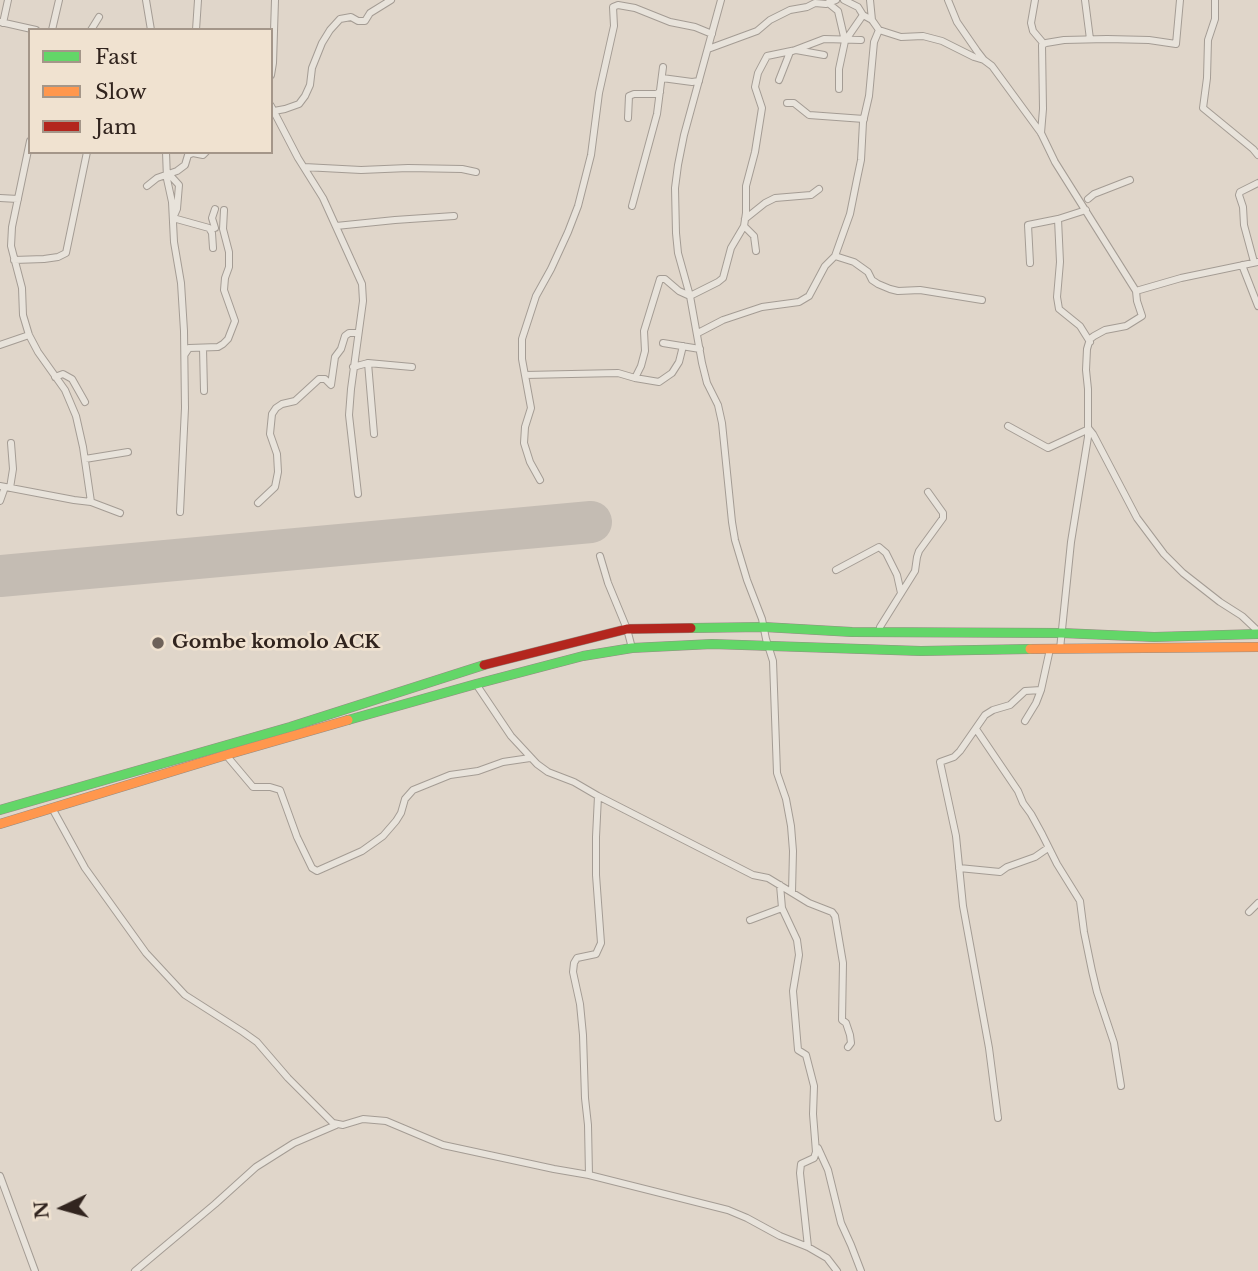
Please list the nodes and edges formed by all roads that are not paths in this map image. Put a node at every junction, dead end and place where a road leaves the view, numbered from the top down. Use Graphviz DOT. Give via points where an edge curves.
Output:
graph roads {
  1 [pos="8,0"];
  2 [pos="59,0"];
  3 [pos="146,0"];
  4 [pos="198,0"];
  5 [pos="275,0"];
  6 [pos="391,0"];
  7 [pos="721,0"];
  8 [pos="836,0"];
  9 [pos="844,0"];
  10 [pos="870,0"];
  11 [pos="948,0"];
  12 [pos="1035,0"];
  13 [pos="1085,0"];
  14 [pos="1180,0"];
  15 [pos="1215,0"];
  16 [pos="812,2"];
  17 [pos="826,4"];
  18 [pos="863,15"];
  19 [pos="99,17"];
  20 [pos="872,20"];
  21 [pos="2,22"];
  22 [pos="28,28"];
  23 [pos="52,28"];
  24 [pos="92,28"];
  25 [pos="151,28"];
  26 [pos="196,28"];
  27 [pos="879,30"];
  28 [pos="712,34"];
  29 [pos="1090,39"];
  30 [pos="861,40"];
  31 [pos="845,41"];
  32 [pos="1044,44"];
  33 [pos="708,48"];
  34 [pos="796,50"];
  35 [pos="824,55"];
  36 [pos="984,60"];
  37 [pos="273,67"];
  38 [pos="663,67"];
  39 [pos="662,78"];
  40 [pos="779,80"];
  41 [pos="699,81"];
  42 [pos="839,89"];
  43 [pos="660,92"];
  44 [pos="787,103"];
  45 [pos="273,109"];
  46 [pos="273,111"];
  47 [pos="628,118"];
  48 [pos="864,119"];
  49 [pos="1041,133"];
  50 [pos="28,151"];
  51 [pos="87,154"];
  52 [pos="166,154"];
  53 [pos="190,154"];
  54 [pos="1258,155"];
  55 [pos="304,167"];
  56 [pos="476,172"];
  57 [pos="167,173"];
  58 [pos="1130,180"];
  59 [pos="1258,183"];
  60 [pos="147,186"];
  61 [pos="819,189"];
  62 [pos="0,198"];
  63 [pos="18,199"];
  64 [pos="1085,205"];
  65 [pos="632,206"];
  66 [pos="215,209"];
  67 [pos="224,210"];
  68 [pos="454,216"];
  69 [pos="173,218"];
  70 [pos="1058,219"];
  71 [pos="745,223"];
  72 [pos="336,226"];
  73 [pos="216,228"];
  74 [pos="212,248"];
  75 [pos="756,251"];
  76 [pos="835,256"];
  77 [pos="14,260"];
  78 [pos="1030,262"];
  79 [pos="1256,262"];
  80 [pos="1242,265"];
  81 [pos="1136,291"];
  82 [pos="690,296"];
  83 [pos="982,300"];
  84 [pos="1258,306"];
  85 [pos="698,332"];
  86 [pos="358,333"];
  87 [pos="29,335"];
  88 [pos="1090,342"];
  89 [pos="663,343"];
  90 [pos="0,345"];
  91 [pos="683,346"];
  92 [pos="203,348"];
  93 [pos="700,349"];
  94 [pos="184,359"];
  95 [pos="368,363"];
  96 [pos="354,367"];
  97 [pos="412,367"];
  98 [pos="525,375"];
  99 [pos="55,377"];
  100 [pos="635,378"];
  101 [pos="204,391"];
  102 [pos="85,402"];
  103 [pos="1007,426"];
  104 [pos="1089,429"];
  105 [pos="374,434"];
  106 [pos="11,443"];
  107 [pos="128,452"];
  108 [pos="85,459"];
  109 [pos="540,480"];
  110 [pos="5,487"];
  111 [pos="928,492"];
  112 [pos="358,494"];
  113 [pos="0,501"];
  114 [pos="91,502"];
  115 [pos="258,503"];
  116 [pos="180,512"];
  117 [pos="120,513"];
  118 [pos="600,556"];
  119 [pos="836,570"];
  120 [pos="901,593"];
  121 [pos="764,626"];
  122 [pos="627,629"];
  123 [pos="879,632"];
  124 [pos="1258,632"];
  125 [pos="1062,633"];
  126 [pos="769,646"];
  127 [pos="1258,647"];
  128 [pos="632,648"];
  129 [pos="1055,649"];
  130 [pos="476,684"];
  131 [pos="1041,690"];
  132 [pos="1025,721"];
  133 [pos="976,729"];
  134 [pos="226,755"];
  135 [pos="530,758"];
  136 [pos="598,796"];
  137 [pos="52,808"];
  138 [pos="0,810"];
  139 [pos="0,824"];
  140 [pos="1048,848"];
  141 [pos="959,868"];
  142 [pos="780,885"];
  143 [pos="792,892"];
  144 [pos="1258,903"];
  145 [pos="782,908"];
  146 [pos="1249,912"];
  147 [pos="750,920"];
  148 [pos="848,1047"];
  149 [pos="1121,1086"];
  150 [pos="998,1118"];
  151 [pos="336,1125"];
  152 [pos="816,1139"];
  153 [pos="823,1156"];
  154 [pos="814,1158"];
  155 [pos="589,1175"];
  156 [pos="0,1176"];
  157 [pos="808,1247"];
  158 [pos="35,1271"];
  159 [pos="135,1271"];
  160 [pos="837,1271"];
  161 [pos="861,1271"];
  1 -- 21 [label="street"];
  2 -- 23 [label="street"];
  3 -- 25 [label="street"];
  4 -- 26 [label="street"];
  5 -- 37 [label="street"];
  6 -- 45 [label="street" via="365,21 340,19 321,43 305,96 299,104"];
  7 -- 28 [label="street"];
  8 -- 17 [label="street"];
  9 -- 18 [label="street"];
  10 -- 20 [label="street"];
  11 -- 36 [label="street" via="957,22"];
  12 -- 32 [label="street" via="1031,23"];
  13 -- 29 [label="street"];
  14 -- 29 [label="street" via="1176,44"];
  15 -- 54 [label="street" via="1203,108"];
  16 -- 17 [label="street"];
  16 -- 33 [label="street" via="757,31"];
  17 -- 31 [label="street" via="838,11"];
  18 -- 20 [label="street"];
  18 -- 31 [label="street"];
  19 -- 24 [label="street"];
  20 -- 27 [label="street"];
  21 -- 22 [label="street"];
  27 -- 36 [label="street" via="942,41"];
  27 -- 48 [label="street"];
  28 -- 33 [label="street"];
  28 -- 98 [label="street" via="635,8 612,7 614,26 591,155 568,232 526,323 522,339"];
  29 -- 32 [label="street"];
  30 -- 31 [label="street"];
  31 -- 34 [label="street" via="824,38"];
  31 -- 42 [label="street"];
  32 -- 49 [label="street"];
  33 -- 41 [label="street"];
  34 -- 35 [label="street"];
  34 -- 40 [label="street" via="790,52"];
  34 -- 71 [label="street" via="767,56 758,73 755,88 762,108 746,186"];
  36 -- 49 [label="street"];
  38 -- 39 [label="street"];
  39 -- 41 [label="street"];
  39 -- 43 [label="street"];
  41 -- 82 [label="street" via="675,188 678,253"];
  43 -- 47 [label="street" via="629,96"];
  43 -- 65 [label="street"];
  44 -- 48 [label="street" via="809,115"];
  46 -- 55 [label="street"];
  48 -- 76 [label="street" via="850,214"];
  49 -- 64 [label="street"];
  50 -- 63 [label="street"];
  51 -- 77 [label="street" via="66,253"];
  52 -- 57 [label="street"];
  53 -- 57 [label="street" via="185,165"];
  55 -- 56 [label="street"];
  55 -- 72 [label="street"];
  57 -- 60 [label="street"];
  57 -- 69 [label="street"];
  58 -- 64 [label="street" via="1094,194"];
  59 -- 79 [label="street" via="1239,195"];
  61 -- 71 [label="street" via="811,195 775,198"];
  62 -- 63 [label="street"];
  63 -- 77 [label="street" via="10,240"];
  64 -- 70 [label="street"];
  64 -- 81 [label="street"];
  66 -- 73 [label="street"];
  67 -- 73 [label="street"];
  68 -- 72 [label="street"];
  69 -- 73 [label="street"];
  69 -- 94 [label="street"];
  70 -- 78 [label="street" via="1028,225"];
  70 -- 88 [label="street" via="1059,309 1080,326"];
  71 -- 75 [label="street" via="754,236"];
  71 -- 82 [label="street" via="731,248 723,278"];
  72 -- 86 [label="street" via="362,284"];
  73 -- 74 [label="street"];
  73 -- 92 [label="street" via="229,252 224,289 235,321 223,344"];
  76 -- 83 [label="street" via="854,262 878,285 890,289"];
  76 -- 85 [label="street" via="799,302 762,307"];
  77 -- 87 [label="street"];
  79 -- 80 [label="street"];
  80 -- 81 [label="street"];
  80 -- 84 [label="street"];
  81 -- 88 [label="street" via="1142,316 1126,326 1105,330"];
  82 -- 85 [label="street"];
  82 -- 100 [label="street" via="660,279"];
  85 -- 93 [label="street"];
  86 -- 96 [label="street"];
  86 -- 115 [label="street" via="345,336 335,357 331,385 319,379 272,414 270,434 278,471 275,487"];
  87 -- 90 [label="street"];
  87 -- 99 [label="street"];
  88 -- 104 [label="street" via="1086,370"];
  89 -- 91 [label="street"];
  91 -- 93 [label="street"];
  91 -- 100 [label="street" via="679,362 667,377 659,382"];
  92 -- 94 [label="street" via="188,349"];
  92 -- 101 [label="street"];
  93 -- 121 [label="street" via="722,423 735,540"];
  94 -- 116 [label="street"];
  95 -- 96 [label="street"];
  95 -- 97 [label="street"];
  95 -- 105 [label="street"];
  96 -- 112 [label="street" via="349,415"];
  98 -- 100 [label="street" via="618,373"];
  98 -- 109 [label="street" via="531,408 524,443"];
  99 -- 102 [label="street" via="63,374 72,379"];
  99 -- 108 [label="street" via="76,416"];
  103 -- 104 [label="street" via="1048,448"];
  104 -- 124 [label="street" via="1137,518 1164,554"];
  104 -- 125 [label="street"];
  106 -- 110 [label="street" via="13,469"];
  107 -- 108 [label="street"];
  108 -- 114 [label="street"];
  110 -- 113 [label="street"];
  110 -- 114 [label="street"];
  111 -- 120 [label="street" via="944,515 919,551 915,570"];
  114 -- 117 [label="street"];
  118 -- 122 [label="street"];
  119 -- 120 [label="street" via="879,547 897,575"];
  120 -- 123 [label="street"];
  121 -- 122 [label="main road"];
  121 -- 123 [label="main road"];
  121 -- 126 [label="street"];
  122 -- 128 [label="street"];
  122 -- 138 [label="main road" via="503,659 290,727"];
  123 -- 125 [label="main road"];
  124 -- 125 [label="main road" via="1154,637"];
  125 -- 129 [label="street"];
  126 -- 128 [label="main road"];
  126 -- 129 [label="main road"];
  126 -- 143 [label="street" via="777,773 793,850"];
  127 -- 129 [label="main road"];
  128 -- 130 [label="main road"];
  129 -- 131 [label="street"];
  130 -- 134 [label="main road"];
  130 -- 135 [label="street"];
  131 -- 132 [label="street"];
  131 -- 133 [label="street" via="1025,691 1010,705 993,710"];
  133 -- 140 [label="street" via="1018,791"];
  133 -- 141 [label="street" via="954,757 940,762"];
  134 -- 135 [label="street" via="253,787 280,790 315,870 362,851 383,836 413,790 450,775"];
  134 -- 137 [label="main road"];
  135 -- 136 [label="street"];
  136 -- 142 [label="street"];
  136 -- 155 [label="street" via="596,876 601,943 596,954 577,958 573,968 583,1035"];
  137 -- 139 [label="main road"];
  137 -- 151 [label="street" via="85,868 146,953 185,995 257,1042"];
  140 -- 141 [label="street" via="1000,872"];
  140 -- 149 [label="street" via="1080,901"];
  141 -- 150 [label="street"];
  142 -- 143 [label="street"];
  142 -- 145 [label="street"];
  143 -- 148 [label="street" via="835,916"];
  144 -- 146 [label="street"];
  145 -- 147 [label="street"];
  145 -- 152 [label="street" via="797,940 793,992 797,1046 806,1055 814,1086"];
  151 -- 155 [label="street" via="373,1119 443,1146"];
  151 -- 159 [label="street" via="294,1143 256,1167"];
  152 -- 153 [label="street"];
  152 -- 154 [label="street"];
  153 -- 154 [label="street"];
  153 -- 161 [label="street" via="841,1223"];
  154 -- 157 [label="street" via="801,1164 800,1173"];
  155 -- 157 [label="street" via="728,1210"];
  156 -- 158 [label="street"];
  157 -- 160 [label="street" via="827,1258"];
}
